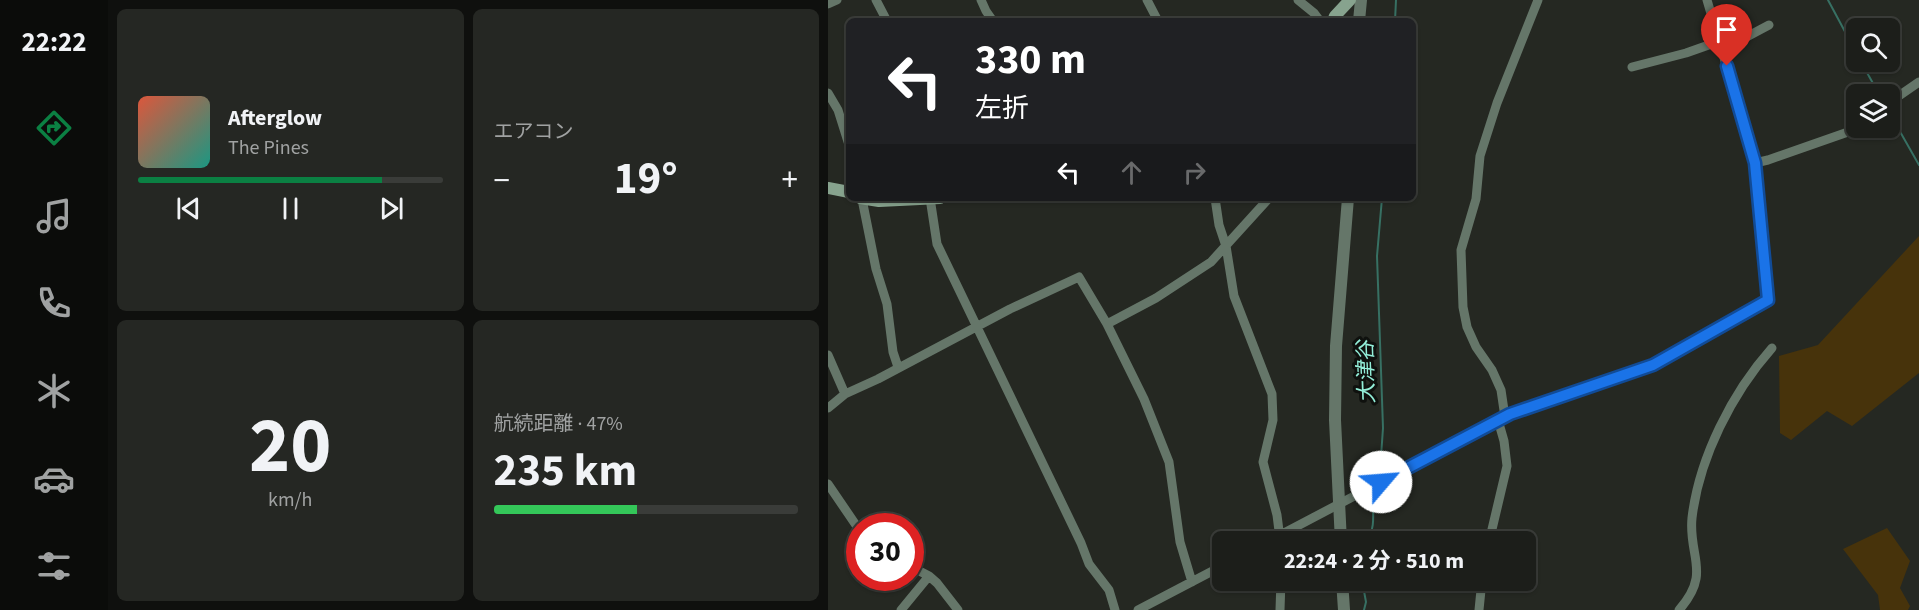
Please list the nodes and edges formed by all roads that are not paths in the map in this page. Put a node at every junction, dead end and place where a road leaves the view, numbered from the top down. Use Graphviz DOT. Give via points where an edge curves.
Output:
graph roads {
  1 [pos="837,0"];
  2 [pos="876,0"];
  3 [pos="981,0"];
  4 [pos="1147,0"];
  5 [pos="1298,0"];
  6 [pos="1350,0"];
  7 [pos="1361,0"];
  8 [pos="1538,0"];
  9 [pos="1707,0"];
  10 [pos="828,4"];
  11 [pos="885,18"];
  12 [pos="991,18"];
  13 [pos="1156,18"];
  14 [pos="1318,18"];
  15 [pos="1334,18"];
  16 [pos="1359,18"];
  17 [pos="1768,25"];
  18 [pos="1721,46"];
  19 [pos="1632,67"];
  20 [pos="1919,82"];
  21 [pos="828,93"];
  22 [pos="1900,95"];
  23 [pos="1846,133"];
  24 [pos="846,135"];
  25 [pos="1755,163"];
  26 [pos="828,189"];
  27 [pos="846,191"];
  28 [pos="862,201"];
  29 [pos="933,201"];
  30 [pos="1215,201"];
  31 [pos="1266,201"];
  32 [pos="1348,201"];
  33 [pos="1226,246"];
  34 [pos="1107,324"];
  35 [pos="977,327"];
  36 [pos="1772,348"];
  37 [pos="828,355"];
  38 [pos="898,366"];
  39 [pos="845,394"];
  40 [pos="828,408"];
  41 [pos="1502,419"];
  42 [pos="828,484"];
  43 [pos="1342,502"];
  44 [pos="848,513"];
  45 [pos="1278,531"];
  46 [pos="1292,531"];
  47 [pos="1341,531"];
  48 [pos="1492,531"];
  49 [pos="1212,571"];
  50 [pos="924,573"];
  51 [pos="929,576"];
  52 [pos="1192,582"];
  53 [pos="1281,591"];
  54 [pos="1343,591"];
  55 [pos="1481,591"];
  56 [pos="900,610"];
  57 [pos="958,610"];
  58 [pos="1115,610"];
  59 [pos="1138,610"];
  60 [pos="1280,610"];
  61 [pos="1344,610"];
  62 [pos="1479,610"];
  63 [pos="1679,610"];
  1 -- 10 [label="street"];
  2 -- 11 [label="street"];
  3 -- 12 [label="street"];
  4 -- 13 [label="street"];
  5 -- 14 [label="street"];
  6 -- 15 [label="main road"];
  7 -- 16 [label="street"];
  8 -- 41 [label="street" via="1480,156 1476,199 1461,250 1467,327 1501,390"];
  9 -- 18 [label="street"];
  17 -- 18 [label="street"];
  18 -- 19 [label="street"];
  18 -- 25 [label="street"];
  20 -- 22 [label="street"];
  21 -- 24 [label="street"];
  23 -- 25 [label="street"];
  25 -- 41 [label="street" via="1768,300 1653,365"];
  26 -- 27 [label="main road"];
  28 -- 38 [label="street"];
  29 -- 35 [label="street" via="937,244"];
  30 -- 33 [label="street"];
  31 -- 33 [label="street"];
  32 -- 43 [label="street" via="1336,356 1335,420"];
  33 -- 34 [label="street" via="1210,262 1156,298"];
  33 -- 45 [label="street" via="1234,296 1272,394 1273,420 1263,462"];
  34 -- 35 [label="street" via="1079,276"];
  34 -- 52 [label="street" via="1144,399 1169,462 1180,542"];
  35 -- 38 [label="street"];
  35 -- 58 [label="street" via="1089,564 1109,590"];
  36 -- 63 [label="street" via="1728,409 1714,440 1692,519 1698,567 1694,587"];
  37 -- 39 [label="street"];
  38 -- 39 [label="street"];
  39 -- 40 [label="street"];
  41 -- 43 [label="street"];
  41 -- 48 [label="street" via="1507,466"];
  42 -- 44 [label="street"];
  43 -- 46 [label="street"];
  43 -- 47 [label="street"];
  49 -- 52 [label="street"];
  50 -- 51 [label="street"];
  51 -- 56 [label="street"];
  51 -- 57 [label="street"];
  52 -- 59 [label="street"];
  53 -- 60 [label="street"];
  54 -- 61 [label="street"];
  55 -- 62 [label="street"];
}
